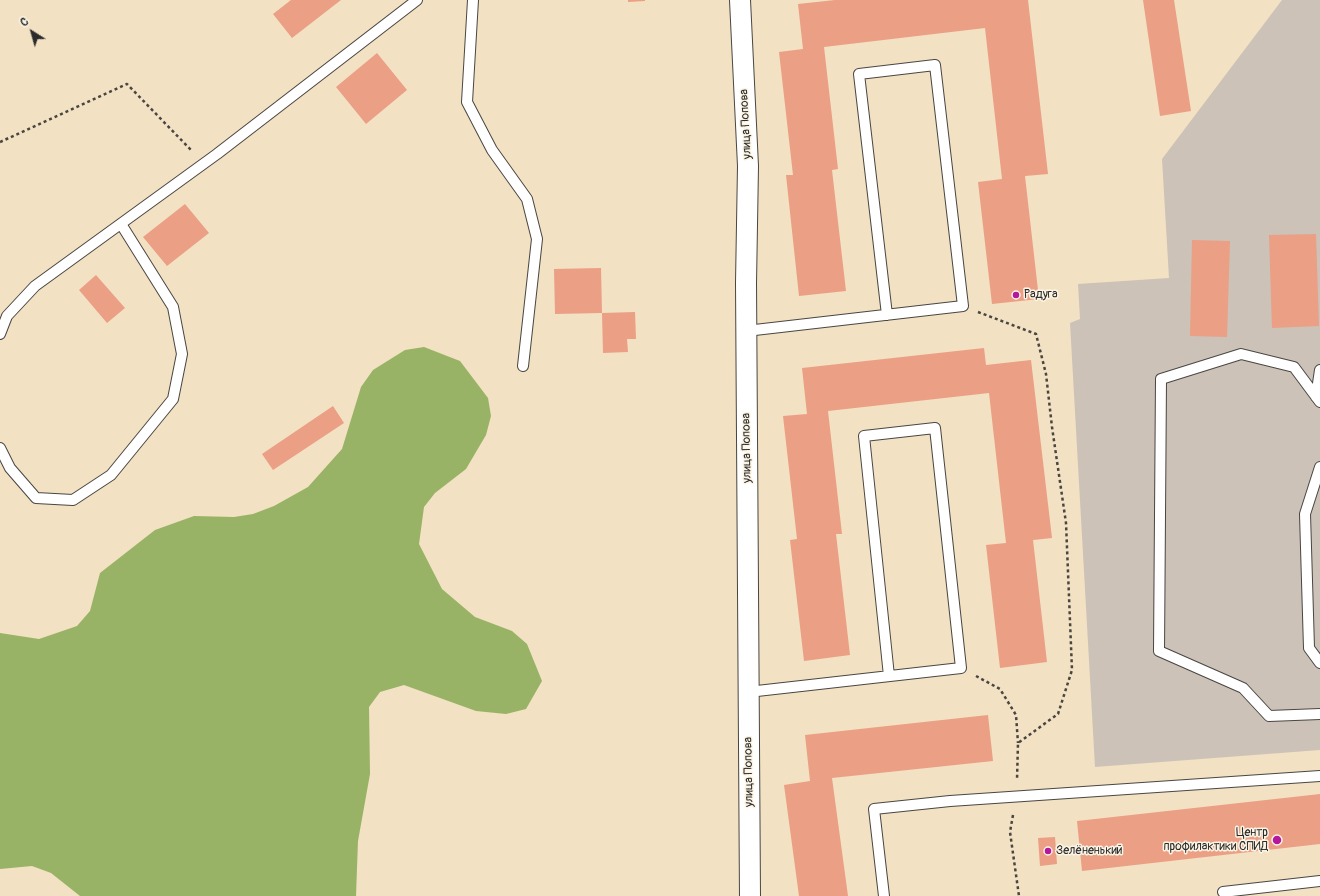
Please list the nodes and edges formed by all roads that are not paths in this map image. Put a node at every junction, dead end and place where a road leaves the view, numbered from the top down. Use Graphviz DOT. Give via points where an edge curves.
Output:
graph roads {
  1 [pos="417,0"];
  2 [pos="473,0"];
  3 [pos="740,0"];
  4 [pos="122,224"];
  5 [pos="887,315"];
  6 [pos="746,332"];
  7 [pos="0,334"];
  8 [pos="523,366"];
  9 [pos="1320,370"];
  10 [pos="1318,400"];
  11 [pos="0,448"];
  12 [pos="1320,467"];
  13 [pos="1320,663"];
  14 [pos="889,676"];
  15 [pos="748,692"];
  16 [pos="1320,714"];
  17 [pos="1320,776"];
  18 [pos="1320,882"];
  19 [pos="1224,892"];
  20 [pos="750,896"];
  21 [pos="884,896"];
  1 -- 4 [label="lane"];
  2 -- 8 [label="lane" via="467,102 492,150 527,198 537,239"];
  3 -- 6 [label="street, улица Попова" via="748,166"];
  4 -- 7 [label="lane" via="35,286 7,316"];
  4 -- 11 [label="lane" via="172,306 182,354 173,399 111,475 73,500 36,498 10,468"];
  5 -- 5 [label="lane" via="963,306 935,65 859,74"];
  5 -- 6 [label="lane"];
  6 -- 15 [label="street, улица Попова"];
  9 -- 10 [label="lane"];
  10 -- 16 [label="lane" via="1294,367 1241,354 1161,379 1159,651 1243,688 1269,716"];
  12 -- 13 [label="lane" via="1306,514 1309,648"];
  14 -- 14 [label="lane" via="864,436 935,428 961,668"];
  14 -- 15 [label="lane"];
  15 -- 20 [label="street, улица Попова"];
  17 -- 21 [label="lane" via="1017,796 874,809"];
  18 -- 19 [label="lane"];
}
